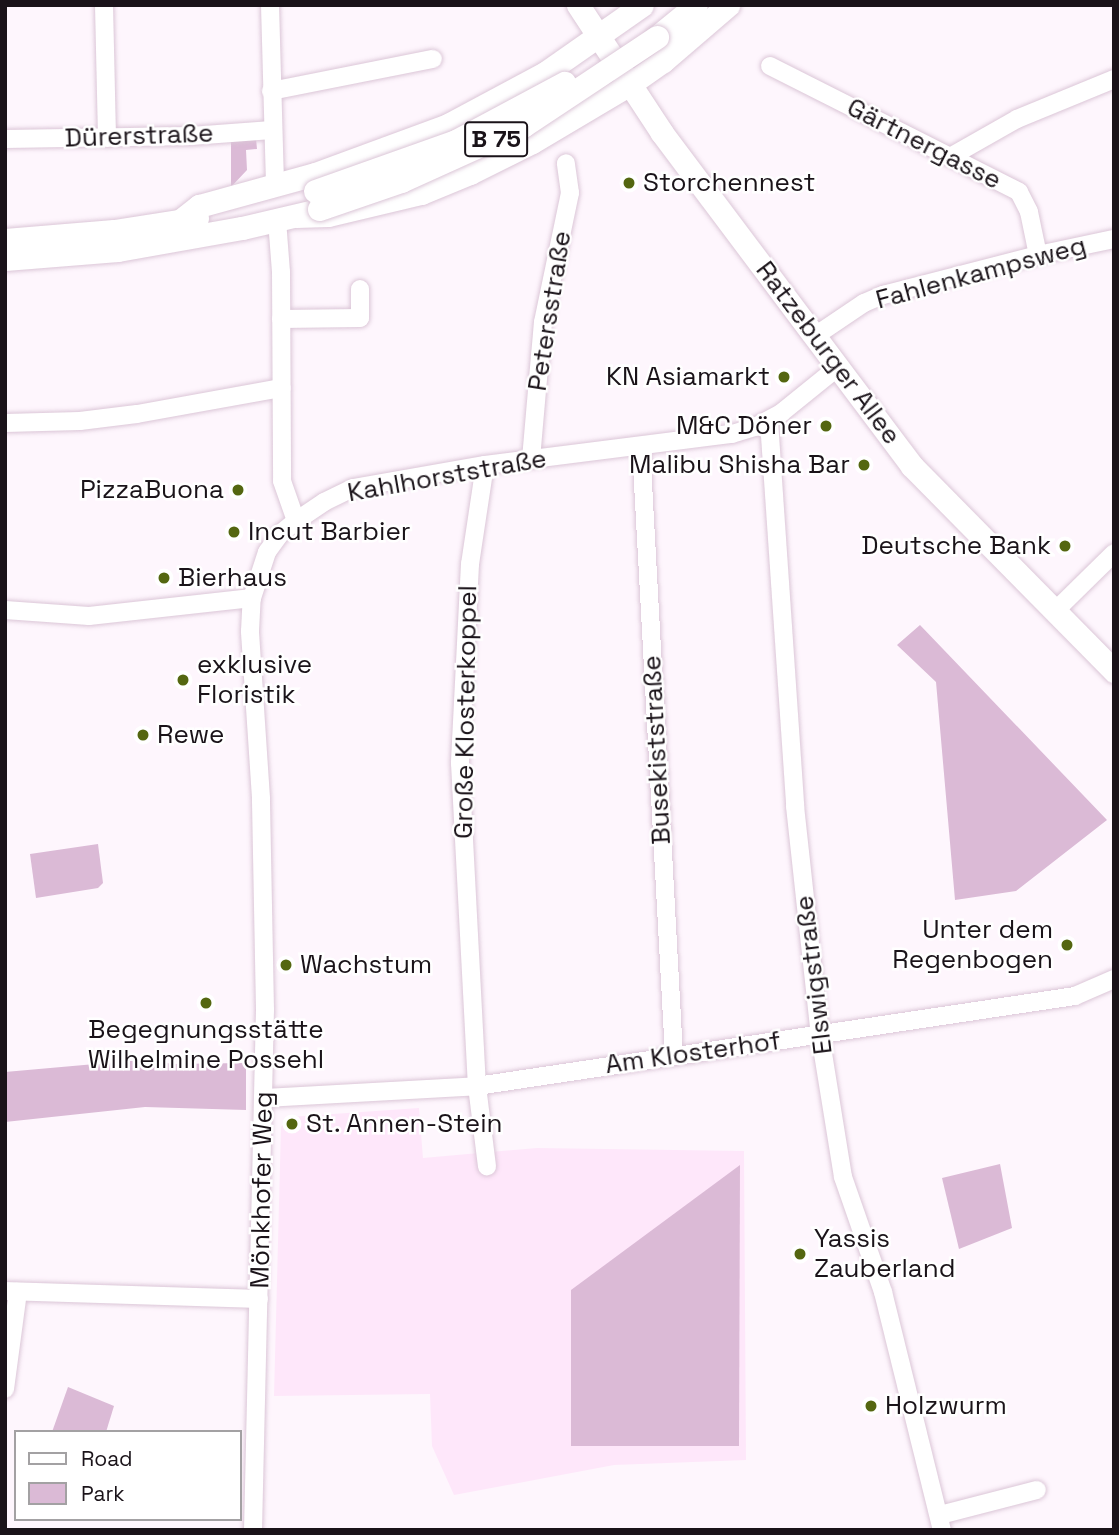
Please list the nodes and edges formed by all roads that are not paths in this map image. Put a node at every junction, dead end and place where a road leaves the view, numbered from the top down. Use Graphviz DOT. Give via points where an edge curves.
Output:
graph roads {
  1 [pos="104,5"];
  2 [pos="271,5"];
  3 [pos="578,5"];
  4 [pos="673,5"];
  5 [pos="696,5"];
  6 [pos="728,5"];
  7 [pos="644,20"];
  8 [pos="599,36"];
  9 [pos="433,59"];
  10 [pos="770,66"];
  11 [pos="1114,79"];
  12 [pos="630,84"];
  13 [pos="271,90"];
  14 [pos="272,130"];
  15 [pos="107,138"];
  16 [pos="5,139"];
  17 [pos="950,157"];
  18 [pos="566,163"];
  19 [pos="275,187"];
  20 [pos="317,200"];
  21 [pos="243,208"];
  22 [pos="286,218"];
  23 [pos="181,220"];
  24 [pos="1114,239"];
  25 [pos="5,240"];
  26 [pos="1038,255"];
  27 [pos="5,259"];
  28 [pos="360,289"];
  29 [pos="281,319"];
  30 [pos="815,335"];
  31 [pos="838,367"];
  32 [pos="282,387"];
  33 [pos="769,421"];
  34 [pos="5,424"];
  35 [pos="641,446"];
  36 [pos="531,459"];
  37 [pos="485,465"];
  38 [pos="296,521"];
  39 [pos="1114,553"];
  40 [pos="252,598"];
  41 [pos="5,610"];
  42 [pos="1054,612"];
  43 [pos="1114,671"];
  44 [pos="1114,979"];
  45 [pos="820,1035"];
  46 [pos="674,1055"];
  47 [pos="477,1086"];
  48 [pos="265,1098"];
  49 [pos="487,1166"];
  50 [pos="12,1292"];
  51 [pos="259,1299"];
  52 [pos="5,1389"];
  53 [pos="1037,1490"];
  54 [pos="941,1522"];
  55 [pos="253,1530"];
  1 -- 15 [label="street"];
  2 -- 13 [label="street"];
  3 -- 8 [label="main road, Ratzeburger Allee"];
  4 -- 7 [label="main road, B 75"];
  5 -- 7 [label="main road, B 75"];
  6 -- 12 [label="main road"];
  7 -- 8 [label="main road"];
  7 -- 20 [label="main road, B 75, bridge" via="570,79 467,135"];
  8 -- 12 [label="main road, Ratzeburger Allee"];
  8 -- 19 [label="main road" via="545,73 448,125"];
  9 -- 13 [label="street"];
  10 -- 17 [label="street, Gärtnergasse"];
  11 -- 17 [label="street" via="1017,119"];
  12 -- 22 [label="main road" via="532,142 421,193 328,215"];
  12 -- 30 [label="main road, Ratzeburger Allee"];
  13 -- 14 [label="street"];
  14 -- 15 [label="street, Dürerstraße"];
  14 -- 19 [label="street"];
  15 -- 16 [label="street, Dürerstraße"];
  17 -- 26 [label="street, Gärtnergasse" via="1019,192 1029,212"];
  18 -- 36 [label="street, Petersstraße" via="570,193 543,322"];
  19 -- 23 [label="main road" via="199,206"];
  20 -- 21 [label="main road, B 75"];
  20 -- 22 [label="main road, B 75"];
  21 -- 22 [label="main road"];
  21 -- 23 [label="main road, B 75"];
  22 -- 27 [label="main road, B 75" via="118,250"];
  22 -- 29 [label="street"];
  23 -- 25 [label="main road, B 75"];
  24 -- 26 [label="street, Fahlenkampsweg"];
  26 -- 30 [label="street, Fahlenkampsweg" via="883,295"];
  28 -- 29 [label="street" via="360,318"];
  29 -- 32 [label="street"];
  30 -- 31 [label="main road, Ratzeburger Allee"];
  31 -- 33 [label="street, Kahlhorststraße"];
  31 -- 42 [label="main road, Ratzeburger Allee" via="912,466"];
  32 -- 34 [label="street" via="137,414"];
  32 -- 38 [label="street" via="282,481"];
  33 -- 35 [label="street, Kahlhorststraße" via="732,434"];
  33 -- 45 [label="street, Elswigstraße" via="795,806"];
  35 -- 36 [label="street, Kahlhorststraße"];
  35 -- 46 [label="street, Busekiststraße"];
  36 -- 37 [label="street, Kahlhorststraße"];
  37 -- 38 [label="street, Kahlhorststraße" via="353,488"];
  37 -- 47 [label="street, Große Klosterkoppel" via="470,564 460,756"];
  38 -- 40 [label="street, Kahlhorststraße" via="267,552"];
  39 -- 42 [label="street"];
  40 -- 41 [label="street" via="89,616"];
  40 -- 48 [label="street, Mönkhofer Weg" via="263,869"];
  42 -- 43 [label="main road, Ratzeburger Allee"];
  44 -- 45 [label="street, Am Klosterhof" via="1075,996"];
  45 -- 46 [label="street, Am Klosterhof"];
  45 -- 54 [label="street, Elswigstraße" via="843,1177 883,1292"];
  46 -- 47 [label="street, Am Klosterhof"];
  47 -- 48 [label="street, Am Klosterhof"];
  47 -- 49 [label="street"];
  48 -- 51 [label="street, Mönkhofer Weg"];
  50 -- 51 [label="street"];
  50 -- 52 [label="street"];
  51 -- 55 [label="street, Mönkhofer Weg"];
  53 -- 54 [label="street, Elswigstraße"];
}
